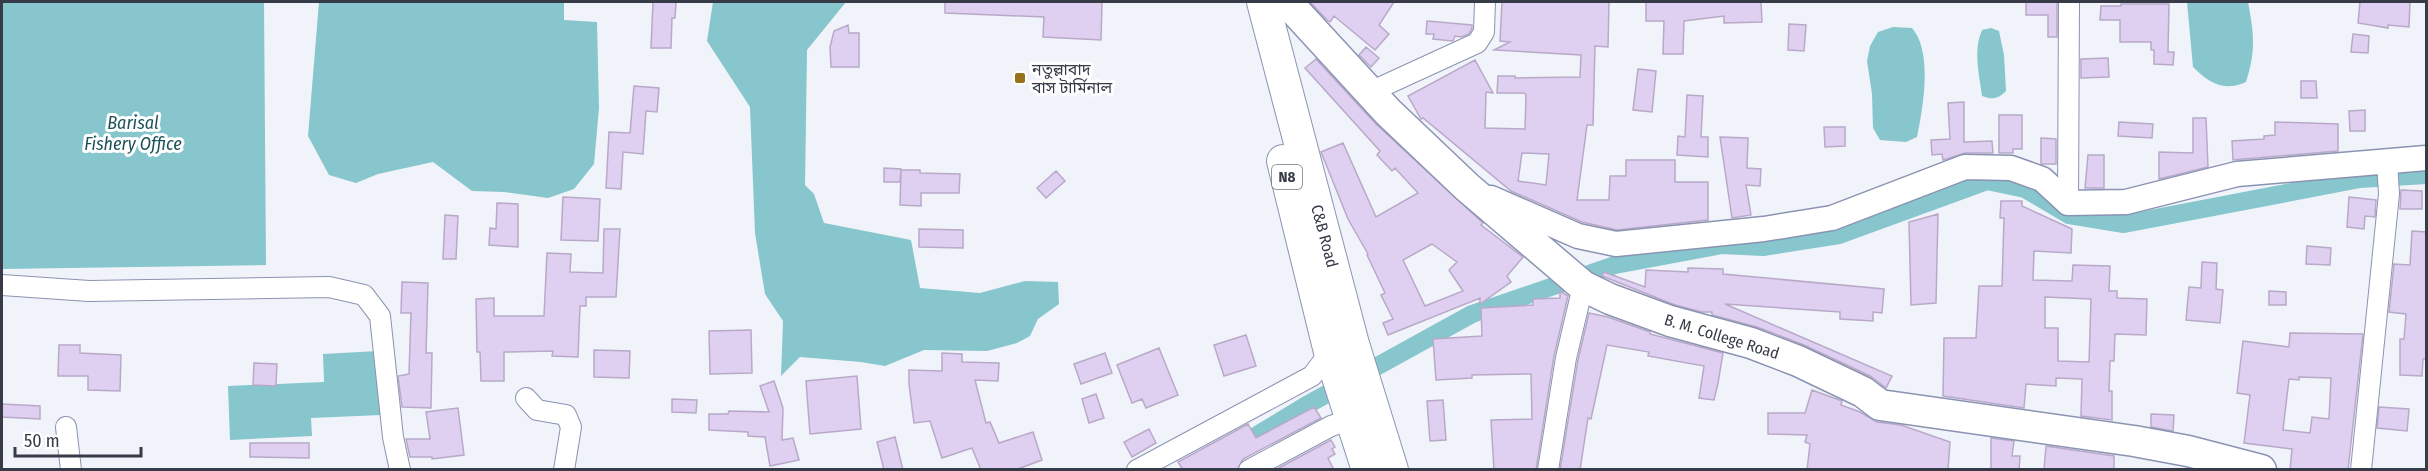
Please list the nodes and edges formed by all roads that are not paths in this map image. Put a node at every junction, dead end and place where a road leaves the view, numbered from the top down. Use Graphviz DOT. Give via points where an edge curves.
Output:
graph roads {
  1 [pos="1243,2"];
  2 [pos="1263,2"];
  3 [pos="1287,2"];
  4 [pos="1485,2"];
  5 [pos="2069,2"];
  6 [pos="1368,93"];
  7 [pos="2427,158"];
  8 [pos="2387,161"];
  9 [pos="1467,187"];
  10 [pos="2068,202"];
  11 [pos="2,285"];
  12 [pos="1583,286"];
  13 [pos="1341,348"];
  14 [pos="526,398"];
  15 [pos="1363,414"];
  16 [pos="66,427"];
  17 [pos="2188,460"];
  18 [pos="71,470"];
  19 [pos="400,470"];
  20 [pos="564,470"];
  21 [pos="1137,470"];
  22 [pos="1249,470"];
  23 [pos="1368,470"];
  24 [pos="1392,470"];
  25 [pos="1548,470"];
  26 [pos="2261,470"];
  27 [pos="2361,470"];
  1 -- 13 [label="highway, C&B Road / N8"];
  2 -- 13 [label="highway, C&B Road / N8"];
  3 -- 6 [label="main road, B. M. College Road"];
  4 -- 6 [label="street" via="1484,32 1477,43"];
  5 -- 10 [label="street"];
  6 -- 9 [label="main road, B. M. College Road"];
  7 -- 8 [label="street"];
  8 -- 10 [label="street" via="2237,174 2126,202"];
  8 -- 27 [label="street" via="2389,194"];
  9 -- 10 [label="street" via="1578,236 1616,244 1764,230 1832,218 1965,167 2011,168 2042,179"];
  9 -- 12 [label="main road, B. M. College Road"];
  11 -- 19 [label="street" via="89,291 329,287 364,295 380,316"];
  12 -- 17 [label="main road, B. M. College Road" via="1670,321 1751,343 1798,361 1863,392 1880,405 2124,439"];
  12 -- 25 [label="street" via="1566,358"];
  13 -- 15 [label="highway, C&B Road / N8"];
  13 -- 21 [label="street" via="1311,376"];
  14 -- 20 [label="street" via="537,410 566,415 571,427"];
  15 -- 22 [label="street" via="1331,426"];
  15 -- 23 [label="highway, C&B Road / N8"];
  15 -- 24 [label="highway, C&B Road / N8"];
  16 -- 18 [label="street"];
  17 -- 26 [label="main road, B. M. College Road"];
}
